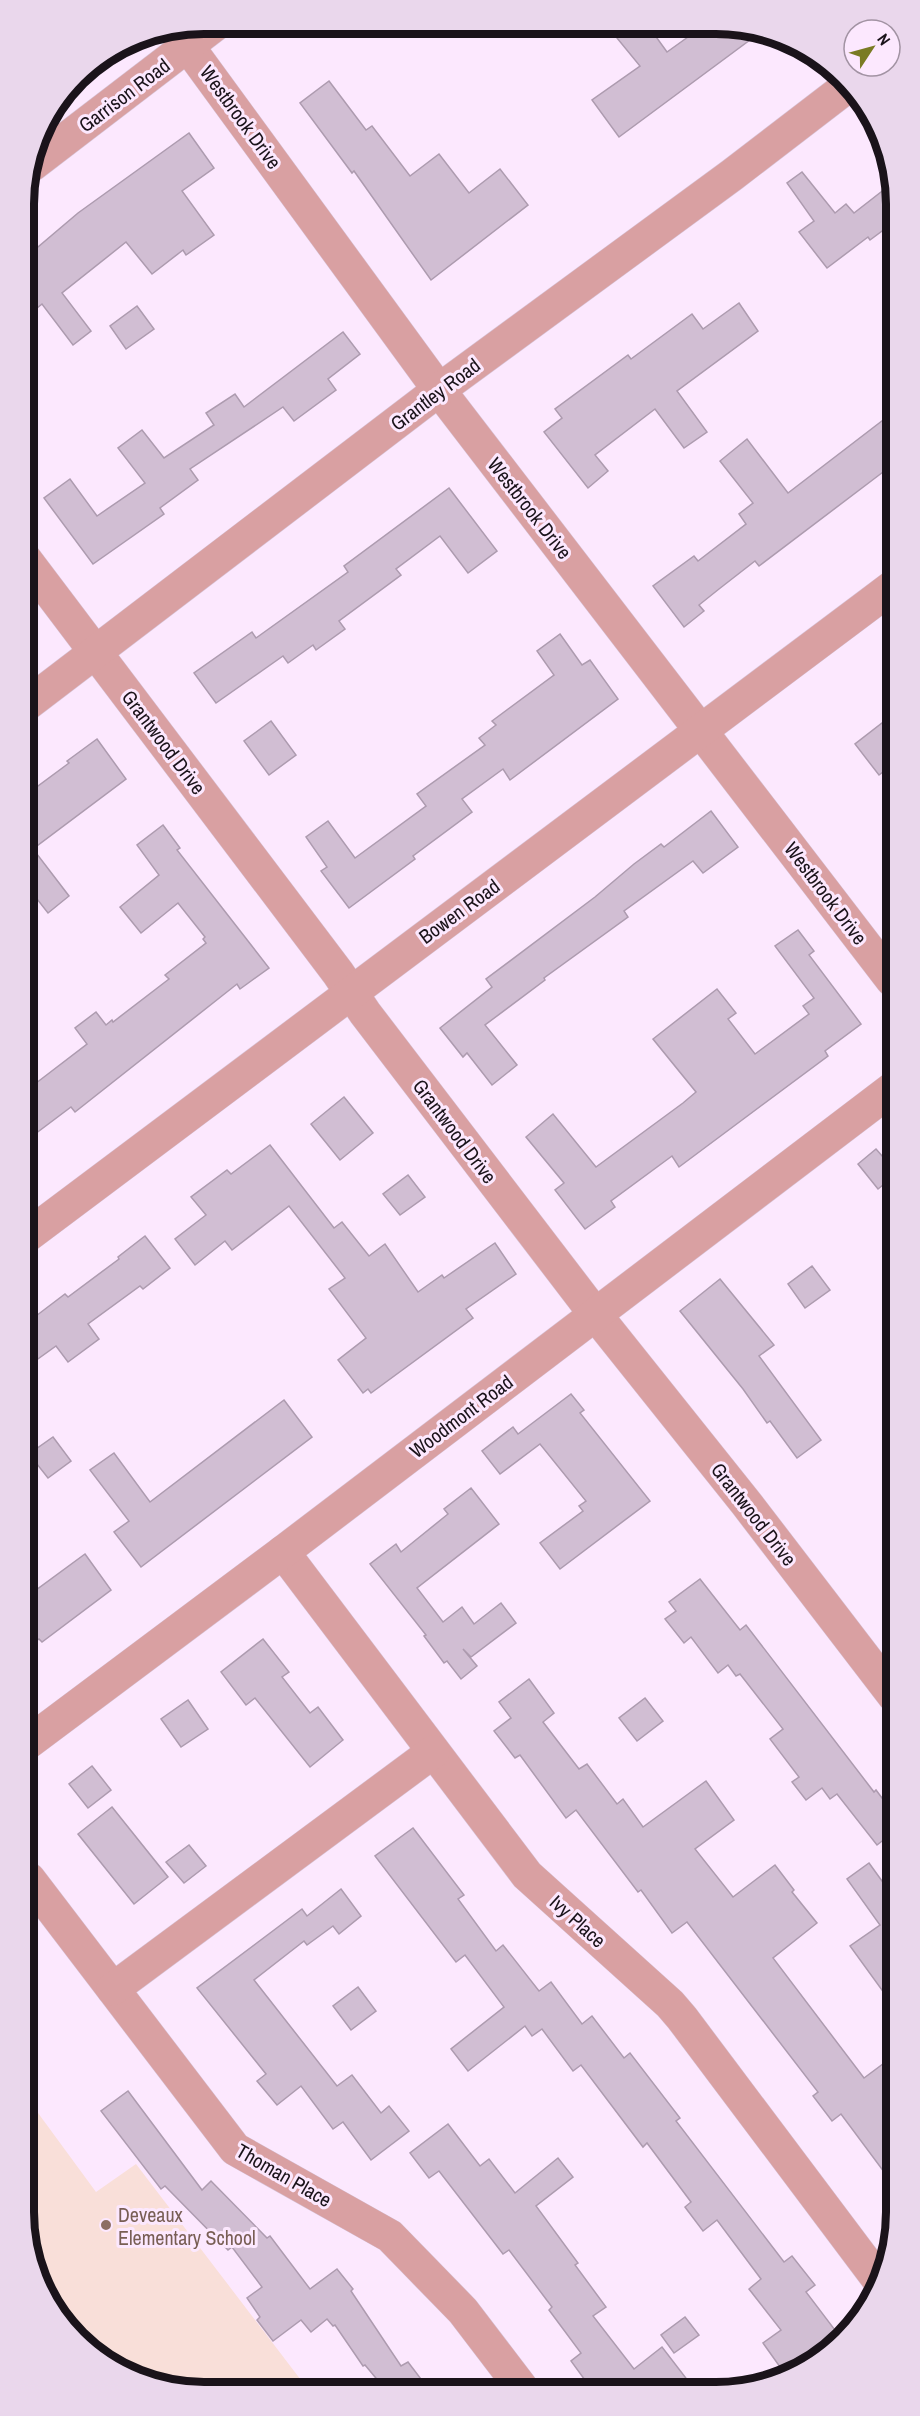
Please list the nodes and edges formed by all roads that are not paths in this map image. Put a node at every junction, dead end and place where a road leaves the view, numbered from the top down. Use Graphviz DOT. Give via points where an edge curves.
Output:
graph roads {
  1 [pos="182,38"];
  2 [pos="842,91"];
  3 [pos="41,157"];
  4 [pos="439,390"];
  5 [pos="35,572"];
  6 [pos="886,592"];
  7 [pos="96,652"];
  8 [pos="35,698"];
  9 [pos="703,731"];
  10 [pos="886,972"];
  11 [pos="349,992"];
  12 [pos="886,1094"];
  13 [pos="35,1230"];
  14 [pos="595,1314"];
  15 [pos="283,1552"];
  16 [pos="885,1685"];
  17 [pos="35,1738"];
  18 [pos="433,1752"];
  19 [pos="35,1887"];
  20 [pos="113,1989"];
  21 [pos="874,2273"];
  22 [pos="517,2382"];
  1 -- 3 [label="street, Garrison Road"];
  1 -- 4 [label="street, Westbrook Drive"];
  2 -- 4 [label="street, Grantley Road"];
  4 -- 7 [label="street, Grantley Road"];
  4 -- 9 [label="street, Westbrook Drive"];
  5 -- 7 [label="street, Grantwood Drive"];
  6 -- 9 [label="street, Bowen Road"];
  7 -- 8 [label="street, Grantley Road"];
  7 -- 11 [label="street, Grantwood Drive"];
  9 -- 10 [label="street, Westbrook Drive"];
  9 -- 11 [label="street, Bowen Road"];
  11 -- 13 [label="street, Bowen Road"];
  11 -- 14 [label="street, Grantwood Drive"];
  12 -- 14 [label="street, Woodmont Road"];
  14 -- 15 [label="street, Woodmont Road"];
  14 -- 16 [label="street, Grantwood Drive"];
  15 -- 17 [label="street, Woodmont Road"];
  15 -- 18 [label="street, Ivy Place"];
  18 -- 20 [label="street"];
  18 -- 21 [label="street, Ivy Place" via="527,1875 682,2018"];
  19 -- 20 [label="street, Thoman Place"];
  20 -- 22 [label="street, Thoman Place" via="235,2149 390,2236 463,2311"];
}
